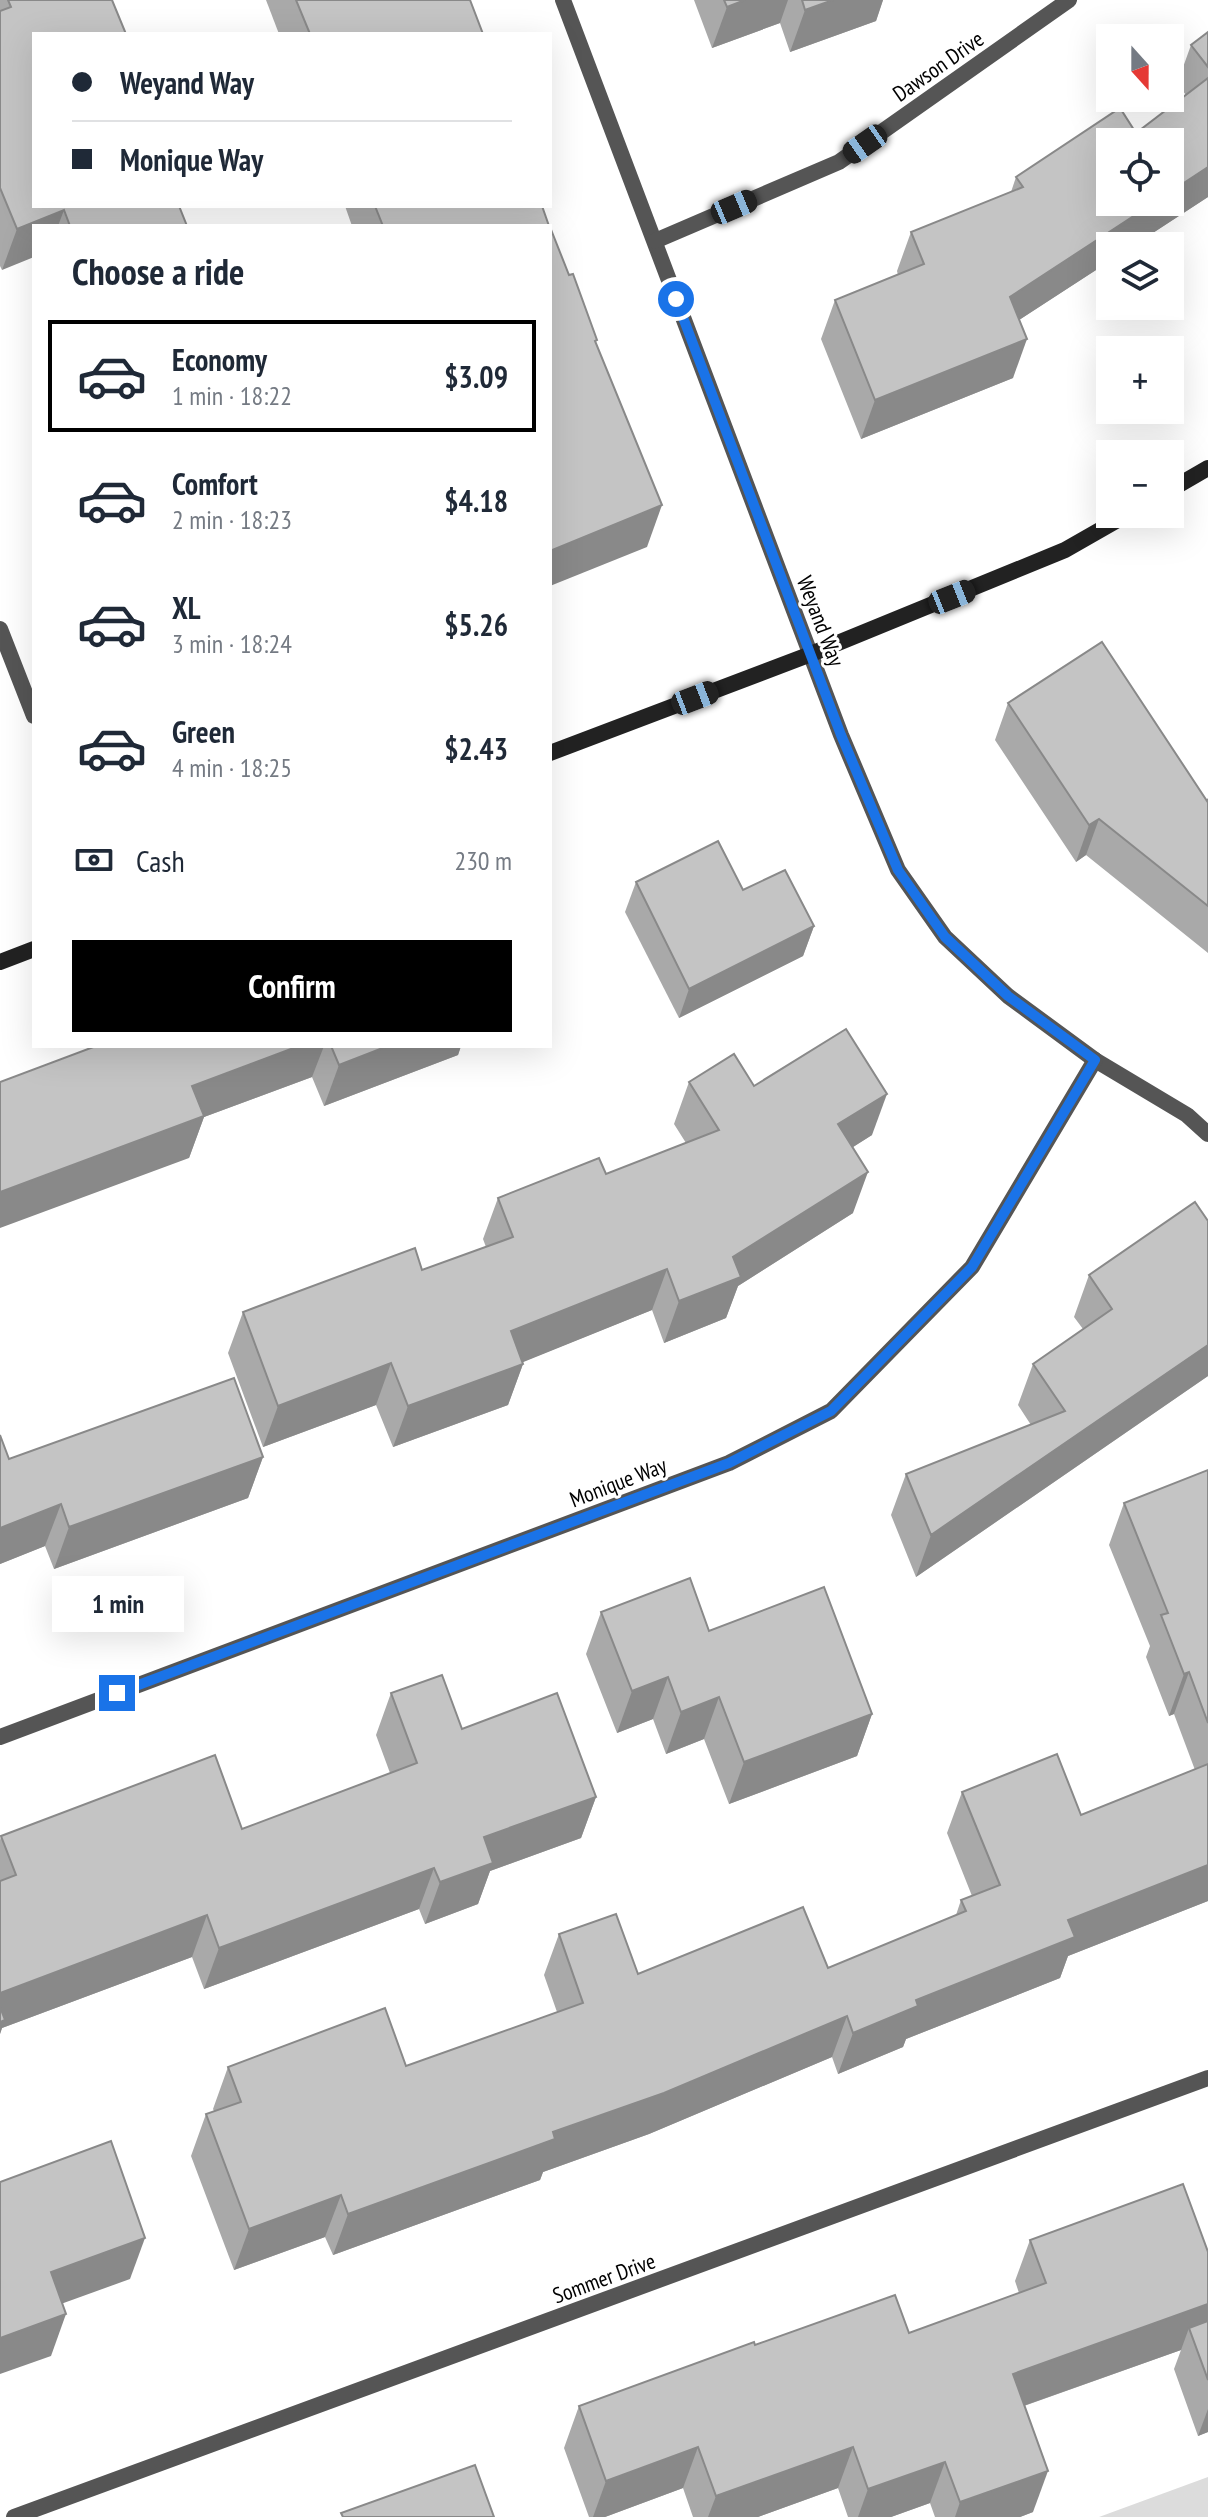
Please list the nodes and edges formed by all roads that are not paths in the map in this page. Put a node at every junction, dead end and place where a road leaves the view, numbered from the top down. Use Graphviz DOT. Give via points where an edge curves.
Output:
graph roads {
  1 [pos="563,0"];
  2 [pos="1069,0"];
  3 [pos="655,241"];
  4 [pos="1208,468"];
  5 [pos="1184,482"];
  6 [pos="1104,528"];
  7 [pos="0,629"];
  8 [pos="811,654"];
  9 [pos="32,711"];
  10 [pos="552,752"];
  11 [pos="32,950"];
  12 [pos="0,962"];
  13 [pos="1095,1060"];
  14 [pos="1208,1134"];
  15 [pos="0,1737"];
  16 [pos="1208,2078"];
  17 [pos="14,2517"];
  1 -- 3 [label="street, Weyand Way"];
  2 -- 3 [label="street, Dawson Drive" via="839,162"];
  3 -- 8 [label="street, Weyand Way"];
  4 -- 5 [label="street"];
  6 -- 8 [label="street" via="1065,550"];
  7 -- 9 [label="street"];
  8 -- 10 [label="street"];
  8 -- 13 [label="street, Weyand Way" via="898,870 929,915 1008,996"];
  11 -- 12 [label="street"];
  13 -- 14 [label="street, Weyand Way" via="1187,1115"];
  13 -- 15 [label="street, Monique Way" via="972,1267 831,1411 729,1463"];
  16 -- 17 [label="street, Sommer Drive"];
}
